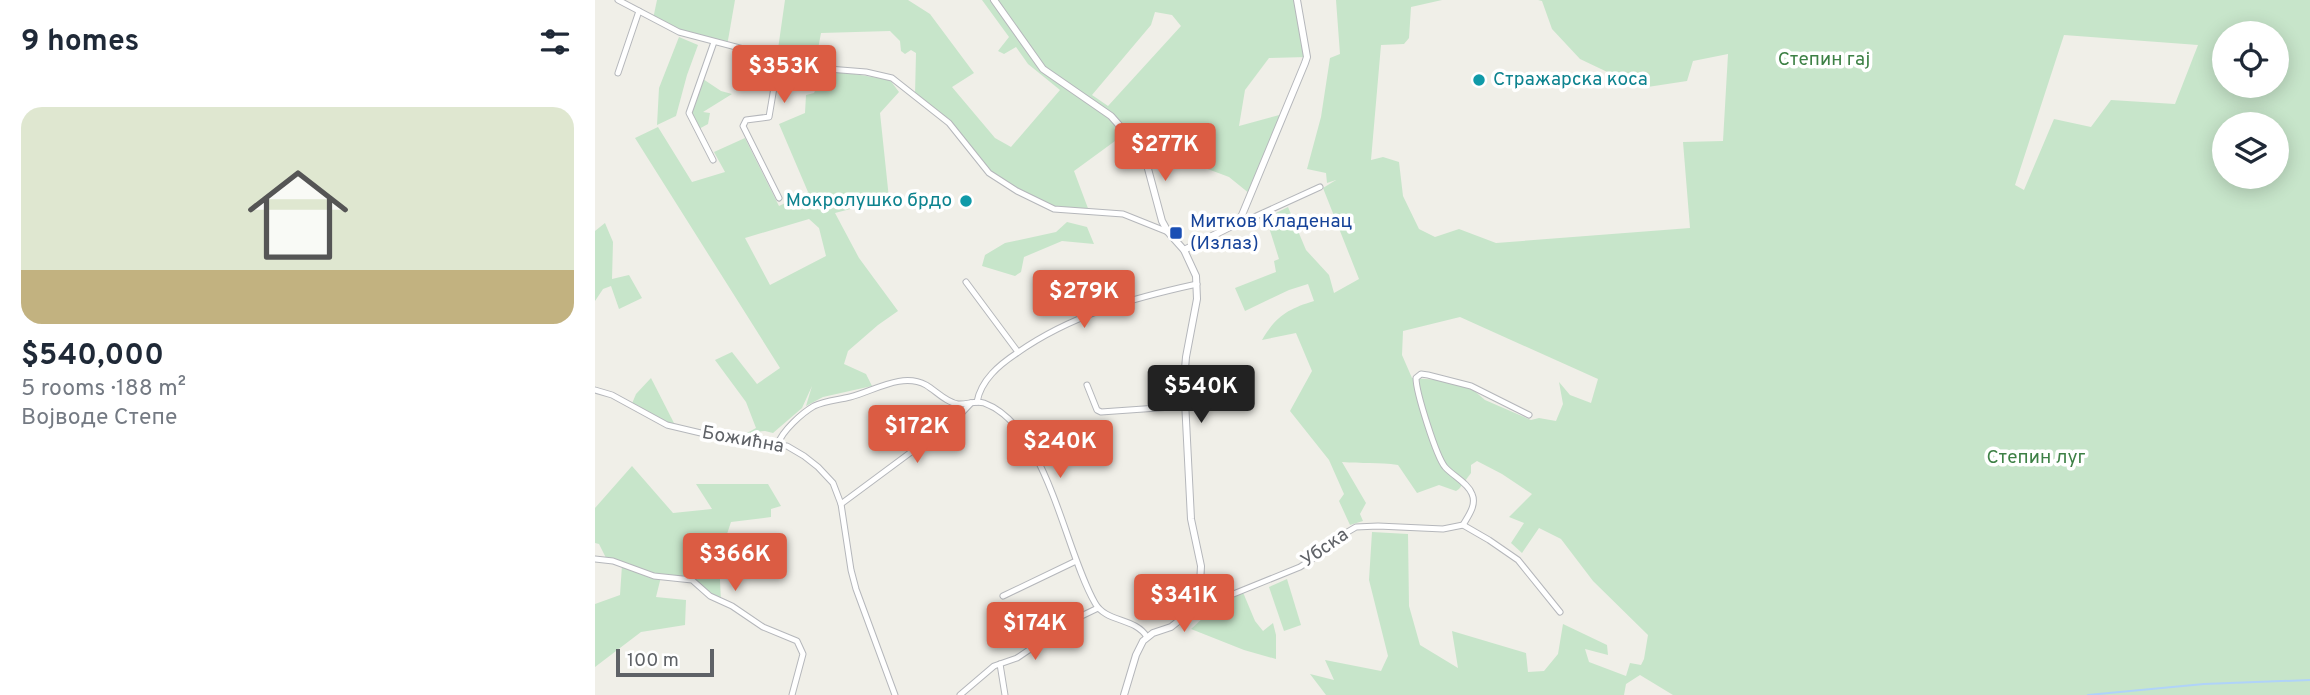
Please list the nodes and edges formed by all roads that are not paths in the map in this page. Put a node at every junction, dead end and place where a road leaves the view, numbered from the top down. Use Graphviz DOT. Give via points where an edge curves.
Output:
graph roads {
  1 [pos="618,0"];
  2 [pos="994,0"];
  3 [pos="1297,0"];
  4 [pos="639,11"];
  5 [pos="714,42"];
  6 [pos="779,58"];
  7 [pos="618,73"];
  8 [pos="713,160"];
  9 [pos="1320,187"];
  10 [pos="779,198"];
  11 [pos="1240,220"];
  12 [pos="1170,233"];
  13 [pos="1184,250"];
  14 [pos="966,282"];
  15 [pos="1197,284"];
  16 [pos="1018,352"];
  17 [pos="1087,385"];
  18 [pos="595,390"];
  19 [pos="974,402"];
  20 [pos="1186,406"];
  21 [pos="1529,415"];
  22 [pos="778,444"];
  23 [pos="841,504"];
  24 [pos="1463,525"];
  25 [pos="595,559"];
  26 [pos="1076,561"];
  27 [pos="1003,596"];
  28 [pos="1193,602"];
  29 [pos="1098,608"];
  30 [pos="1560,612"];
  31 [pos="1147,637"];
  32 [pos="1000,664"];
  33 [pos="792,695"];
  34 [pos="895,695"];
  35 [pos="960,695"];
  36 [pos="1005,695"];
  37 [pos="1124,695"];
  1 -- 4 [label="street"];
  2 -- 12 [label="street" via="1043,69 1111,117 1126,133 1147,165"];
  3 -- 11 [label="street" via="1307,57"];
  4 -- 5 [label="street" via="672,30"];
  4 -- 7 [label="street"];
  5 -- 6 [label="street"];
  5 -- 8 [label="street" via="689,113"];
  6 -- 10 [label="street" via="769,117 746,120 743,126"];
  6 -- 12 [label="street" via="892,78 949,122 989,173 1017,191 1054,209 1123,214"];
  9 -- 11 [label="street"];
  11 -- 13 [label="street"];
  12 -- 13 [label="street"];
  13 -- 15 [label="street"];
  14 -- 16 [label="street"];
  15 -- 16 [label="street" via="1081,317"];
  15 -- 20 [label="street" via="1184,368"];
  16 -- 19 [label="street" via="993,372"];
  17 -- 20 [label="street" via="1101,412"];
  18 -- 22 [label="street, Божићна" via="667,425 743,443"];
  19 -- 22 [label="street" via="955,404 918,382 897,381 811,408"];
  19 -- 23 [label="street"];
  19 -- 26 [label="street" via="1008,418 1026,439"];
  20 -- 28 [label="street" via="1191,519 1201,575"];
  21 -- 24 [label="street" via="1471,386 1428,375 1416,378 1439,456 1473,495"];
  22 -- 23 [label="street, Божићна" via="794,449 818,467 833,483"];
  23 -- 34 [label="street, Божићна" via="856,589"];
  24 -- 28 [label="street, Убска" via="1443,529 1356,527 1300,567 1203,605"];
  24 -- 30 [label="street" via="1518,560"];
  25 -- 33 [label="street" via="654,576 692,580 763,627 797,641 803,654"];
  26 -- 27 [label="street"];
  26 -- 29 [label="street"];
  28 -- 31 [label="street" via="1176,624"];
  29 -- 31 [label="street" via="1139,627"];
  29 -- 32 [label="street"];
  31 -- 37 [label="street" via="1138,649"];
  32 -- 35 [label="street"];
  32 -- 36 [label="street"];
}
